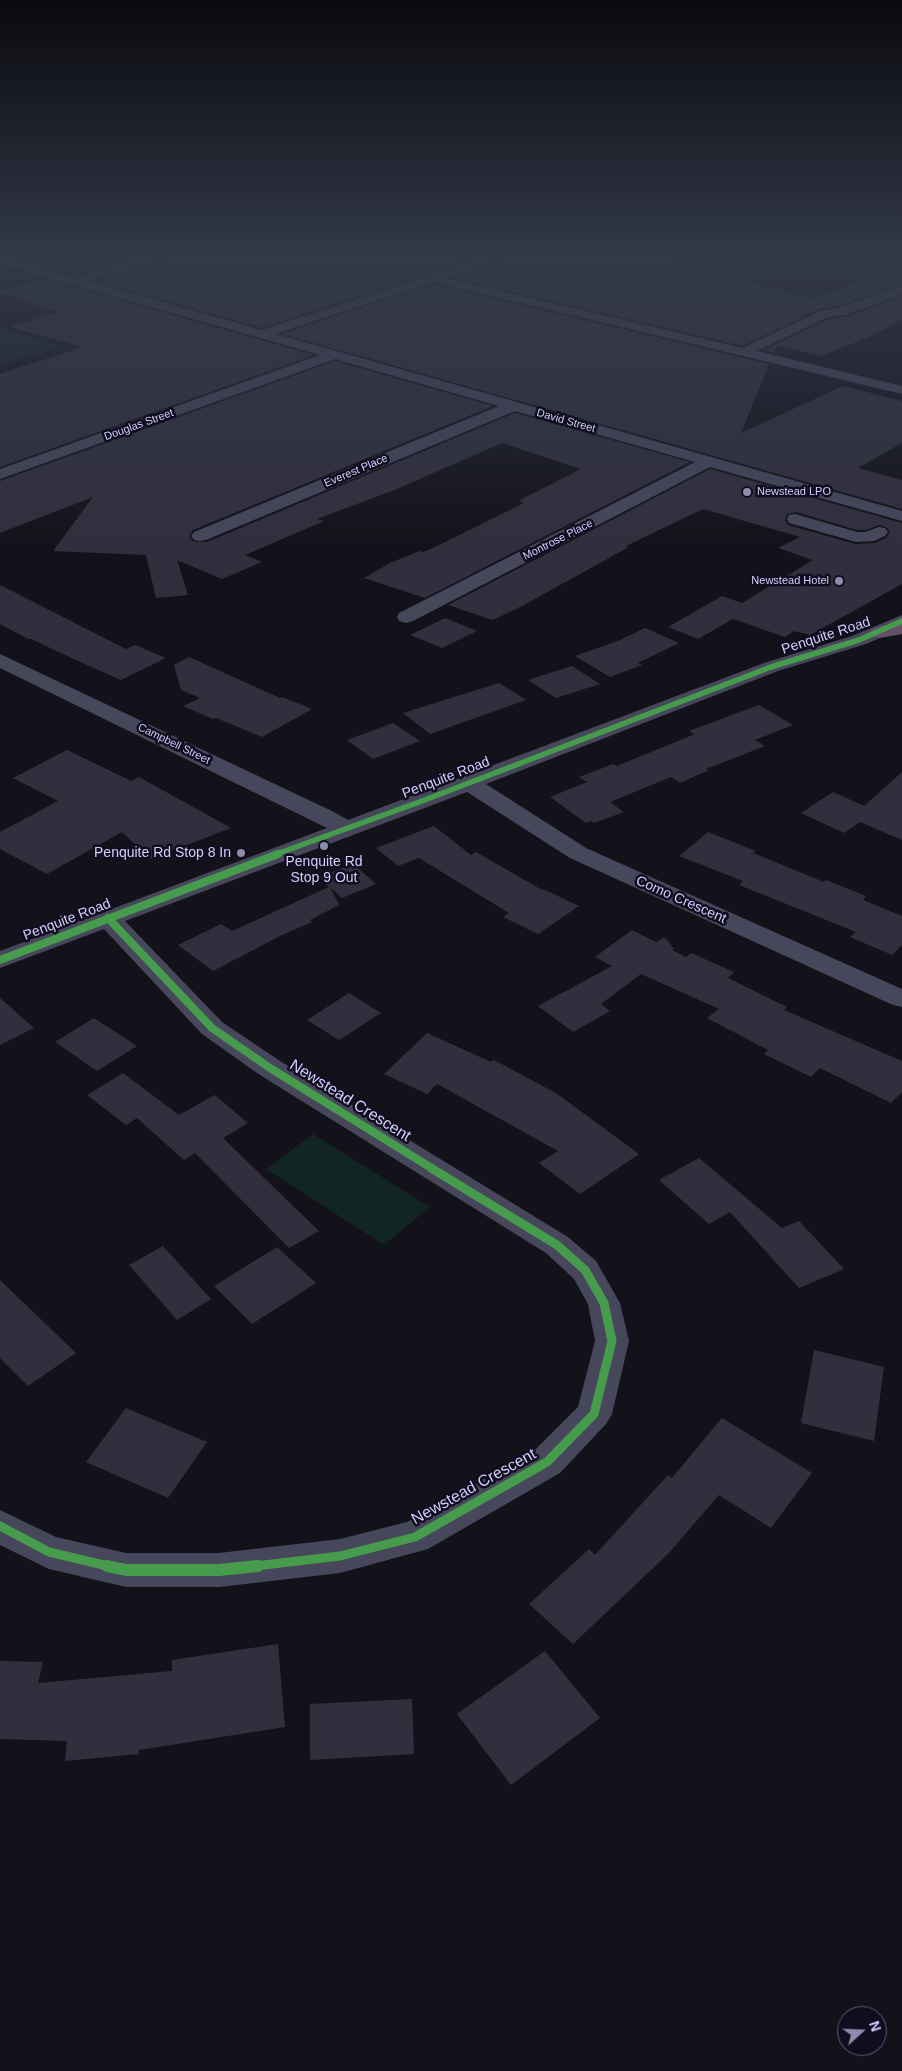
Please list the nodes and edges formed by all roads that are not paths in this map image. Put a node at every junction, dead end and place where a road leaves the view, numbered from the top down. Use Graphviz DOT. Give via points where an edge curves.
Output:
graph roads {
  1 [pos="332,356"];
  2 [pos="336,356"];
  3 [pos="758,356"];
  4 [pos="902,390"];
  5 [pos="513,406"];
  6 [pos="709,461"];
  7 [pos="0,474"];
  8 [pos="902,516"];
  9 [pos="795,519"];
  10 [pos="879,532"];
  11 [pos="200,536"];
  12 [pos="902,604"];
  13 [pos="406,618"];
  14 [pos="902,621"];
  15 [pos="902,628"];
  16 [pos="880,632"];
  17 [pos="0,660"];
  18 [pos="771,667"];
  19 [pos="469,783"];
  20 [pos="346,829"];
  21 [pos="108,918"];
  22 [pos="0,960"];
  23 [pos="902,999"];
  24 [pos="0,1526"];
  1 -- 7 [label="street, Douglas Street"];
  2 -- 5 [label="street, David Street"];
  3 -- 4 [label="street"];
  5 -- 6 [label="street, David Street"];
  5 -- 11 [label="street, Everest Place"];
  6 -- 8 [label="street, David Street"];
  6 -- 13 [label="street, Montrose Place"];
  9 -- 10 [label="street" via="856,537"];
  12 -- 18 [label="street, Penquite Road"];
  14 -- 16 [label="street, Penquite Road"];
  15 -- 16 [label="highway"];
  16 -- 18 [label="street, Penquite Road"];
  17 -- 20 [label="street, Campbell Street"];
  18 -- 19 [label="street, Penquite Road"];
  19 -- 20 [label="street, Penquite Road"];
  19 -- 23 [label="street, Como Crescent" via="578,853"];
  20 -- 21 [label="street, Penquite Road"];
  21 -- 22 [label="street, Penquite Road"];
  21 -- 24 [label="street, Newstead Crescent" via="212,1028 270,1068 556,1245 585,1270 604,1303 612,1341 594,1414 548,1462 415,1537 340,1556 219,1570 126,1570 49,1552"];
}
